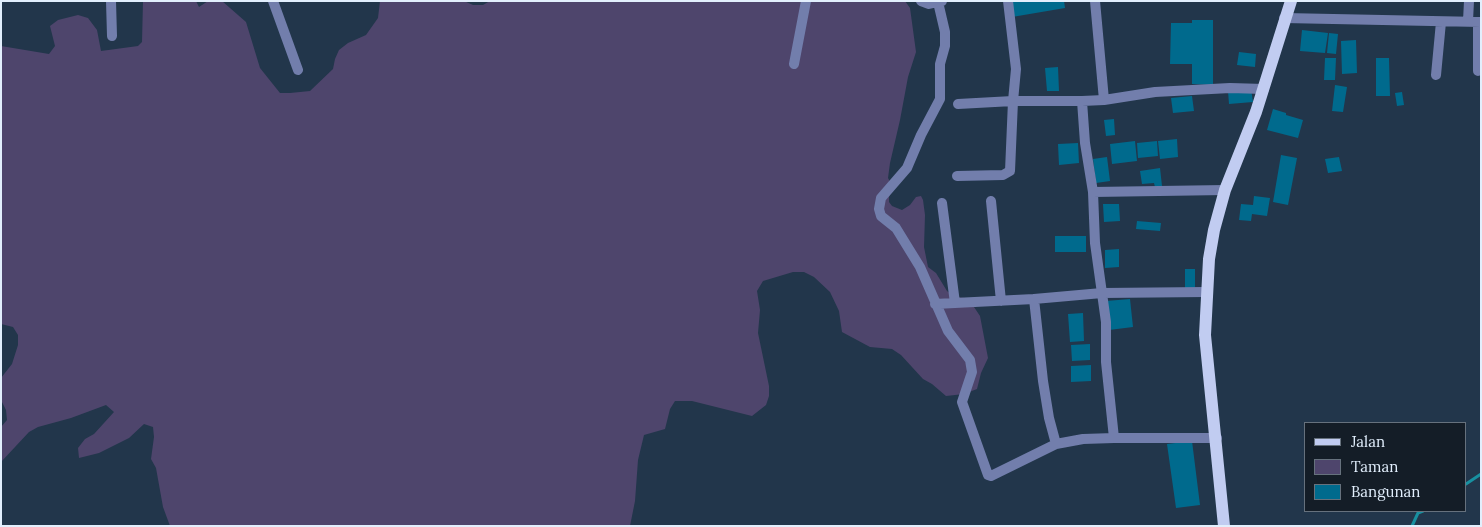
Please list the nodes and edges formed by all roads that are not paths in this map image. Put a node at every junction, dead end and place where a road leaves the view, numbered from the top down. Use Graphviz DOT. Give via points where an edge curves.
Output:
graph roads {
  1 [pos="111,1"];
  2 [pos="273,1"];
  3 [pos="806,1"];
  4 [pos="921,1"];
  5 [pos="1008,1"];
  6 [pos="1095,1"];
  7 [pos="1290,1"];
  8 [pos="1469,1"];
  9 [pos="940,2"];
  10 [pos="1284,18"];
  11 [pos="1441,22"];
  12 [pos="1476,22"];
  13 [pos="112,36"];
  14 [pos="794,64"];
  15 [pos="298,70"];
  16 [pos="1478,71"];
  17 [pos="1436,75"];
  18 [pos="1264,88"];
  19 [pos="1013,100"];
  20 [pos="1104,100"];
  21 [pos="1082,101"];
  22 [pos="958,104"];
  23 [pos="957,176"];
  24 [pos="1224,190"];
  25 [pos="1093,192"];
  26 [pos="991,201"];
  27 [pos="942,203"];
  28 [pos="1206,292"];
  29 [pos="1102,293"];
  30 [pos="1034,299"];
  31 [pos="1001,301"];
  32 [pos="955,303"];
  33 [pos="935,304"];
  34 [pos="1114,438"];
  35 [pos="1216,438"];
  36 [pos="1056,444"];
  37 [pos="1224,526"];
  1 -- 13 [label="street"];
  2 -- 15 [label="street"];
  3 -- 14 [label="street"];
  4 -- 9 [label="street" via="929,4"];
  5 -- 19 [label="street" via="1016,69"];
  6 -- 20 [label="street"];
  7 -- 10 [label="main road"];
  8 -- 12 [label="street"];
  9 -- 33 [label="street" via="945,32 940,64 940,99 907,168 881,198 879,209 881,216 896,228 920,267"];
  10 -- 11 [label="street"];
  10 -- 18 [label="main road"];
  11 -- 12 [label="street"];
  11 -- 17 [label="street"];
  12 -- 16 [label="street"];
  18 -- 20 [label="street" via="1155,92"];
  18 -- 24 [label="main road"];
  19 -- 21 [label="street"];
  19 -- 22 [label="street"];
  19 -- 23 [label="street" via="1010,171 1003,175"];
  20 -- 21 [label="street"];
  21 -- 25 [label="street"];
  24 -- 25 [label="street"];
  24 -- 28 [label="main road" via="1210,247"];
  25 -- 29 [label="street" via="1095,243"];
  26 -- 31 [label="street"];
  27 -- 32 [label="street"];
  28 -- 29 [label="street"];
  28 -- 35 [label="main road" via="1205,335"];
  29 -- 30 [label="street"];
  29 -- 34 [label="street"];
  30 -- 31 [label="street"];
  30 -- 36 [label="street" via="1042,381"];
  31 -- 32 [label="street"];
  32 -- 33 [label="street"];
  33 -- 36 [label="street" via="948,331 970,360 972,372 962,402 988,475"];
  34 -- 35 [label="street"];
  34 -- 36 [label="street"];
  35 -- 37 [label="main road"];
}
